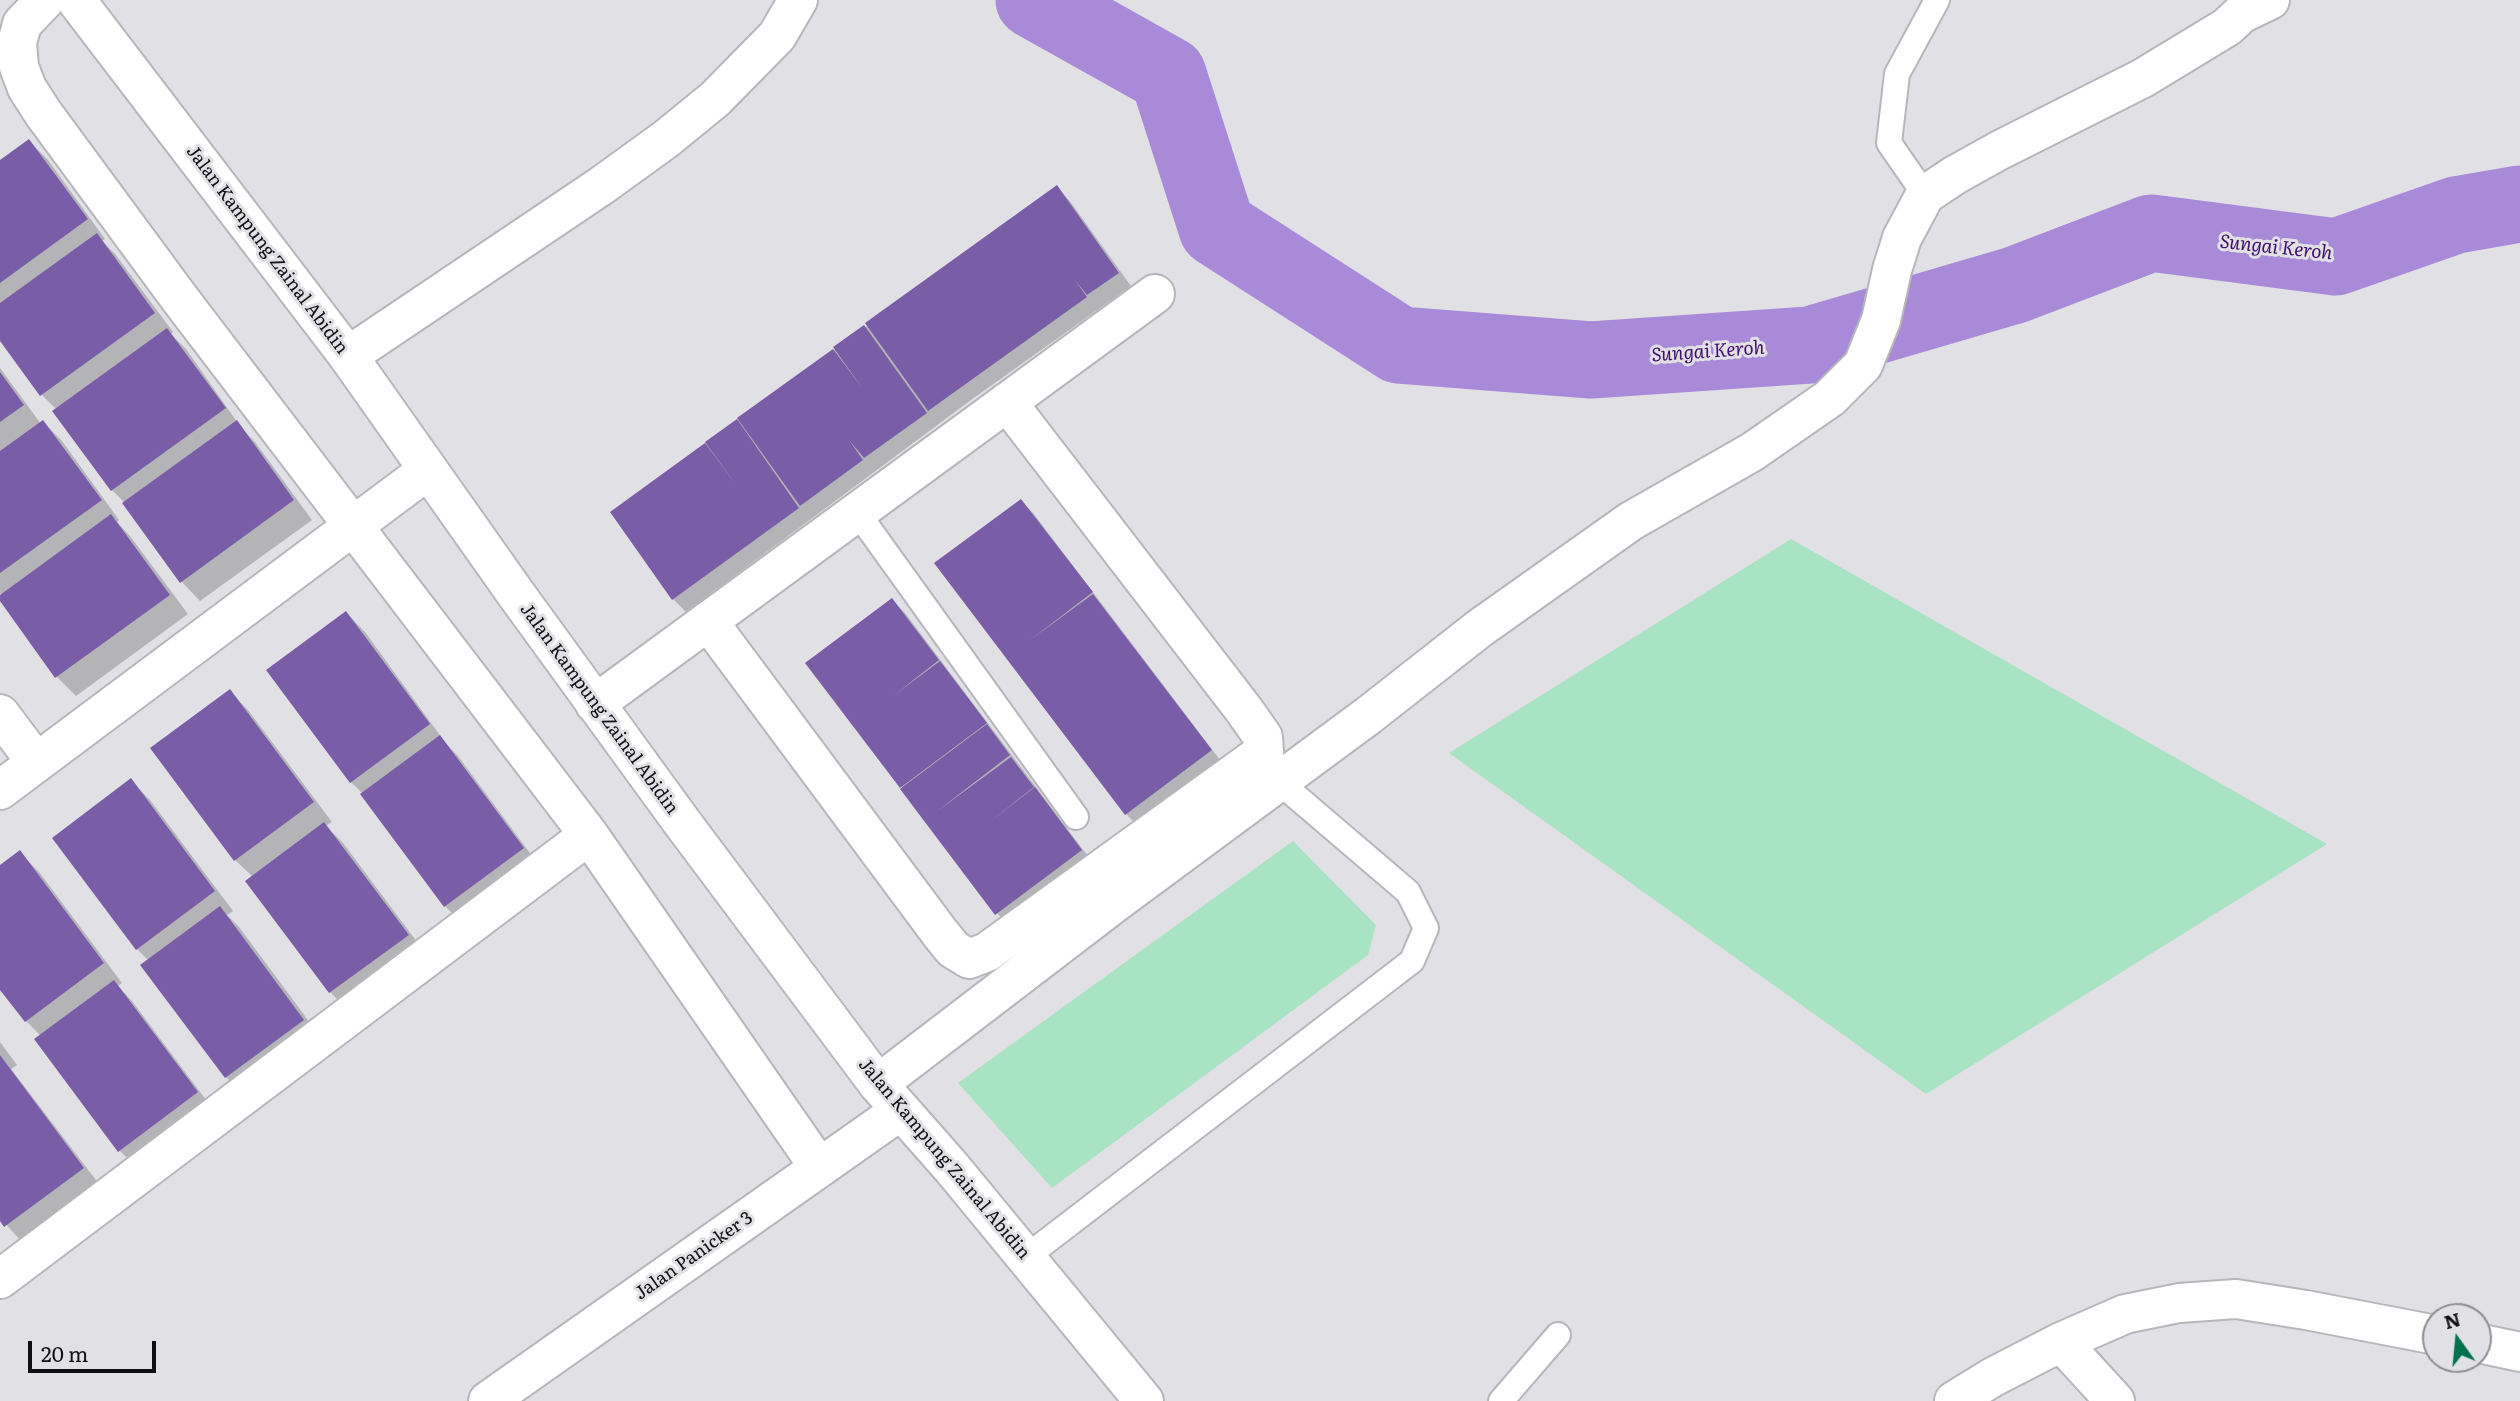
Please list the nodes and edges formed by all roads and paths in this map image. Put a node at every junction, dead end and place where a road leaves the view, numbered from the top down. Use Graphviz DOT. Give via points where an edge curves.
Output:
graph roads {
  1 [pos="45,0"];
  2 [pos="76,0"];
  3 [pos="798,0"];
  4 [pos="1937,0"];
  5 [pos="2270,0"];
  6 [pos="1925,195"];
  7 [pos="1155,294"];
  8 [pos="348,356"];
  9 [pos="1007,402"];
  10 [pos="428,470"];
  11 [pos="857,512"];
  12 [pos="354,527"];
  13 [pos="708,621"];
  14 [pos="595,704"];
  15 [pos="0,714"];
  16 [pos="36,762"];
  17 [pos="1278,780"];
  18 [pos="0,790"];
  19 [pos="1076,817"];
  20 [pos="589,835"];
  21 [pos="889,1098"];
  22 [pos="819,1167"];
  23 [pos="1027,1257"];
  24 [pos="0,1279"];
  25 [pos="2422,1332"];
  26 [pos="1558,1335"];
  27 [pos="2061,1342"];
  28 [pos="2492,1346"];
  29 [pos="2520,1352"];
  30 [pos="1138,1399"];
  31 [pos="488,1401"];
  32 [pos="1501,1401"];
  33 [pos="1954,1401"];
  34 [pos="2115,1401"];
  1 -- 12 [label="street" via="22,24 17,43 27,88"];
  2 -- 8 [label="street, Jalan Kampung Zainal Abidin"];
  3 -- 8 [label="street" via="777,36 715,99 666,139"];
  4 -- 6 [label="lane" via="1897,74 1889,143"];
  5 -- 6 [label="street" via="2143,78 2000,150"];
  6 -- 17 [label="street, Jalan Panicker 3" via="1902,238 1881,320 1863,365 1830,398 1752,452 1631,521"];
  7 -- 9 [label="street"];
  8 -- 10 [label="street, Jalan Kampung Zainal Abidin"];
  9 -- 11 [label="street"];
  9 -- 13 [label="street" via="1244,710 1265,741 1264,752 987,952 969,959 940,933"];
  10 -- 12 [label="street"];
  10 -- 14 [label="street, Jalan Kampung Zainal Abidin"];
  11 -- 13 [label="street"];
  11 -- 19 [label="lane"];
  12 -- 16 [label="street"];
  12 -- 20 [label="street"];
  13 -- 14 [label="street"];
  14 -- 21 [label="street, Jalan Kampung Zainal Abidin"];
  15 -- 16 [label="street"];
  16 -- 18 [label="street"];
  17 -- 21 [label="street, Jalan Panicker 3"];
  17 -- 23 [label="lane" via="1408,892 1426,928 1412,961"];
  20 -- 22 [label="street"];
  20 -- 24 [label="street"];
  21 -- 22 [label="street, Jalan Panicker 3"];
  21 -- 23 [label="street, Jalan Kampung Zainal Abidin"];
  22 -- 31 [label="street, Jalan Panicker 3"];
  23 -- 30 [label="street, Jalan Kampung Zainal Abidin"];
  25 -- 27 [label="street" via="2236,1299 2179,1303 2125,1314"];
  26 -- 32 [label="lane"];
  27 -- 33 [label="street"];
  27 -- 34 [label="street"];
  28 -- 29 [label="street"];
}
